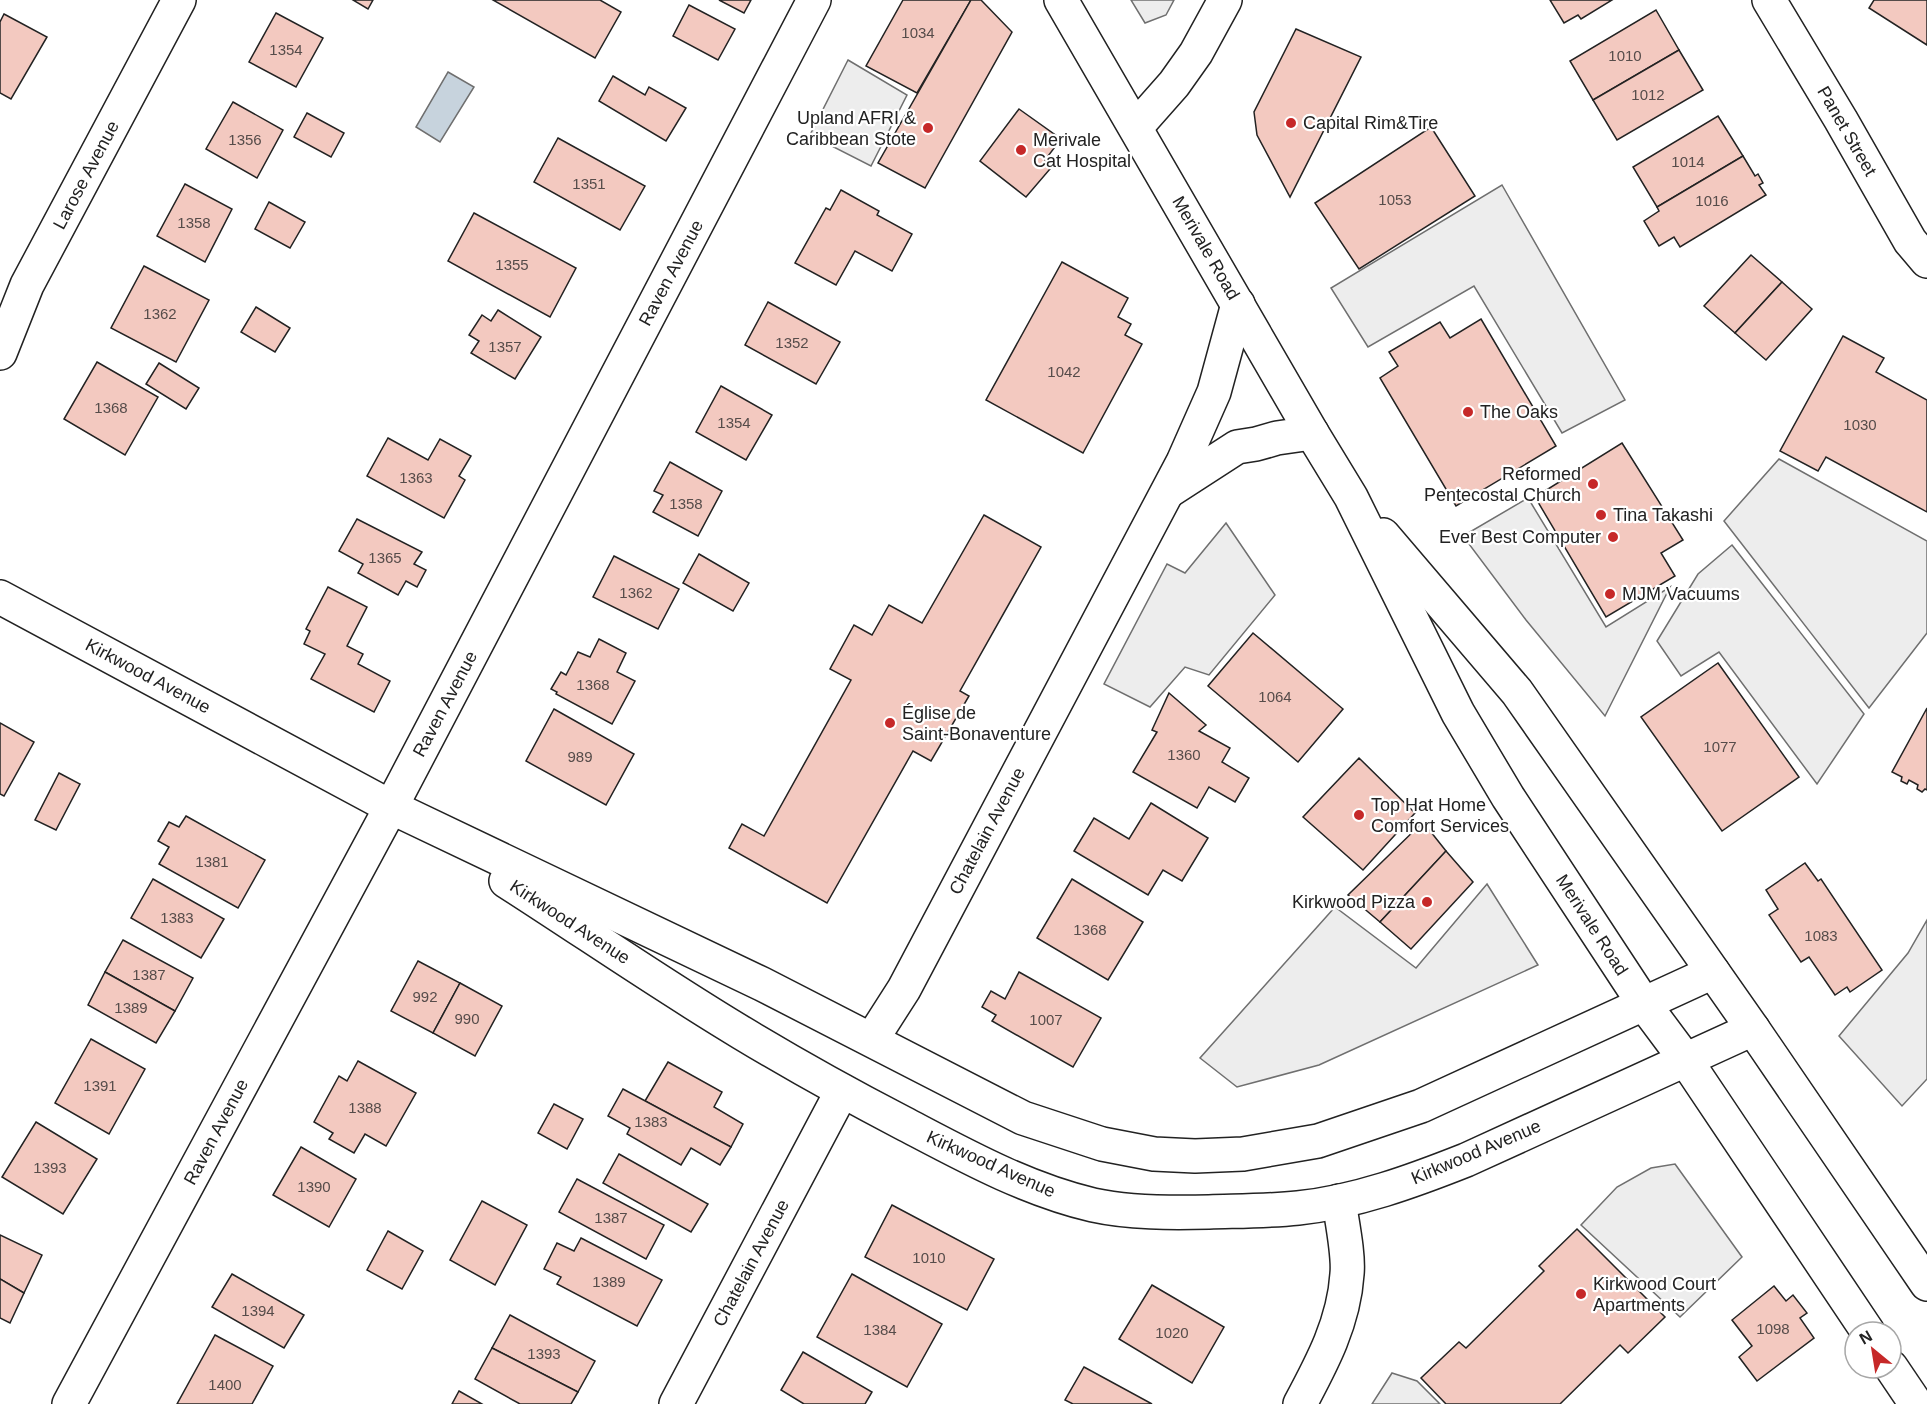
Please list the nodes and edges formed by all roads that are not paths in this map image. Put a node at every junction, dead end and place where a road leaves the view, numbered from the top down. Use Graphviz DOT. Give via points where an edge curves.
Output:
graph roads {
  1 [pos="179,0"];
  2 [pos="814,0"];
  3 [pos="1061,0"];
  4 [pos="1225,0"];
  5 [pos="1769,0"];
  6 [pos="1136,127"];
  7 [pos="1927,261"];
  8 [pos="1238,304"];
  9 [pos="0,353"];
  10 [pos="1312,434"];
  11 [pos="1165,494"];
  12 [pos="1351,497"];
  13 [pos="0,597"];
  14 [pos="391,807"];
  15 [pos="1713,972"];
  16 [pos="1644,1004"];
  17 [pos="1753,1029"];
  18 [pos="872,1039"];
  19 [pos="1685,1059"];
  20 [pos="842,1091"];
  21 [pos="1339,1201"];
  22 [pos="1927,1284"];
  23 [pos="1860,1320"];
  24 [pos="1900,1380"];
  25 [pos="69,1404"];
  26 [pos="676,1404"];
  27 [pos="1300,1404"];
  28 [pos="1916,1404"];
  1 -- 9 [label="main road, Larose Avenue" via="27,285"];
  2 -- 14 [label="main road, Raven Avenue"];
  3 -- 6 [label="main road, Merivale Road"];
  4 -- 6 [label="main road" via="1196,53"];
  5 -- 7 [label="main road, Panet Street" via="1910,241"];
  6 -- 8 [label="main road, Merivale Road"];
  8 -- 10 [label="main road, Merivale Road"];
  8 -- 11 [label="main road, Chatelain Avenue" via="1214,392"];
  10 -- 11 [label="main road, Chatelain Avenue" via="1237,447"];
  10 -- 12 [label="main road, Merivale Road"];
  11 -- 18 [label="main road, Chatelain Avenue" via="904,989"];
  12 -- 15 [label="main road, Merivale Road" via="1517,692"];
  12 -- 16 [label="main road, Merivale Road" via="1458,714"];
  13 -- 14 [label="main road, Kirkwood Avenue"];
  14 -- 18 [label="main road, Kirkwood Avenue"];
  14 -- 20 [label="main road, Kirkwood Avenue" via="740,1032"];
  14 -- 25 [label="main road, Raven Avenue"];
  15 -- 16 [label="main road, Kirkwood Avenue"];
  15 -- 17 [label="main road, Merivale Road"];
  16 -- 18 [label="main road, Kirkwood Avenue" via="1421,1106 1318,1141 1244,1154 1155,1154 1102,1144 1023,1118"];
  16 -- 19 [label="main road, Merivale Road"];
  17 -- 19 [label="main road, Kirkwood Avenue"];
  17 -- 22 [label="main road, Merivale Road"];
  19 -- 21 [label="main road, Kirkwood Avenue" via="1466,1160 1424,1177"];
  19 -- 23 [label="main road, Merivale Road"];
  20 -- 21 [label="main road, Kirkwood Avenue" via="973,1160 1050,1192 1094,1205 1199,1212 1300,1208"];
  20 -- 26 [label="main road, Chatelain Avenue"];
  21 -- 27 [label="main road" via="1348,1272 1345,1293 1329,1348"];
  24 -- 28 [label="main road"];
}
